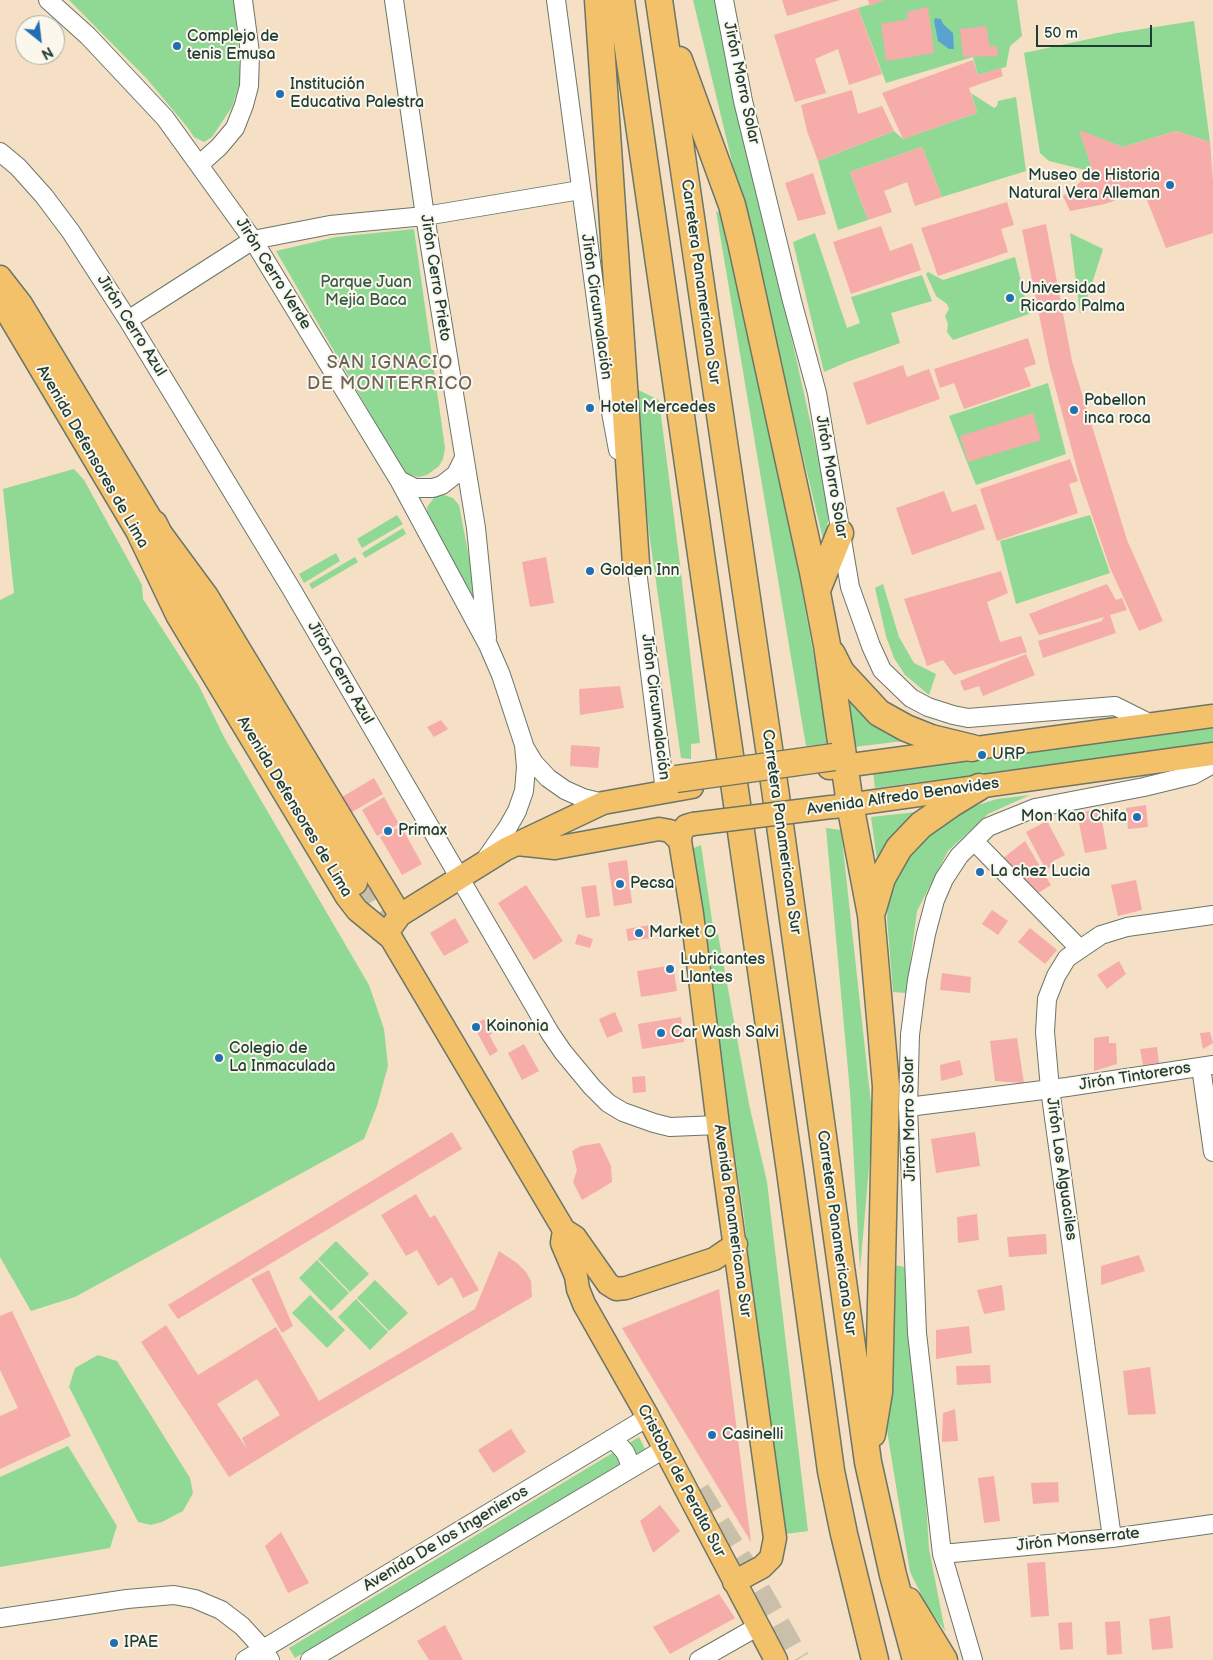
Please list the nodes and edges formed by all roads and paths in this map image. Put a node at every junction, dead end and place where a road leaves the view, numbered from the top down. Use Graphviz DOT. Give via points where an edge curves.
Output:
graph roads {
  1 [pos="48,0"];
  2 [pos="242,0"];
  3 [pos="394,0"];
  4 [pos="556,0"];
  5 [pos="598,0"];
  6 [pos="622,0"];
  7 [pos="724,0"];
  8 [pos="660,6"];
  9 [pos="0,152"];
  10 [pos="200,164"];
  11 [pos="580,190"];
  12 [pos="425,216"];
  13 [pos="253,240"];
  14 [pos="0,277"];
  15 [pos="0,304"];
  16 [pos="128,320"];
  17 [pos="464,458"];
  18 [pos="398,480"];
  19 [pos="154,524"];
  20 [pos="840,533"];
  21 [pos="636,564"];
  22 [pos="817,590"];
  23 [pos="488,645"];
  24 [pos="827,645"];
  25 [pos="1213,716"];
  26 [pos="1151,724"];
  27 [pos="524,745"];
  28 [pos="972,748"];
  29 [pos="1213,754"];
  30 [pos="837,762"];
  31 [pos="1213,764"];
  32 [pos="670,786"];
  33 [pos="979,787"];
  34 [pos="603,803"];
  35 [pos="841,805"];
  36 [pos="686,832"];
  37 [pos="621,836"];
  38 [pos="974,841"];
  39 [pos="517,844"];
  40 [pos="482,864"];
  41 [pos="460,878"];
  42 [pos="354,882"];
  43 [pos="400,915"];
  44 [pos="871,915"];
  45 [pos="1213,915"];
  46 [pos="391,938"];
  47 [pos="1079,948"];
  48 [pos="1207,1066"];
  49 [pos="1050,1089"];
  50 [pos="908,1107"];
  51 [pos="718,1125"];
  52 [pos="1213,1152"];
  53 [pos="564,1230"];
  54 [pos="736,1244"];
  55 [pos="584,1304"];
  56 [pos="648,1417"];
  57 [pos="611,1439"];
  58 [pos="664,1449"];
  59 [pos="868,1462"];
  60 [pos="629,1470"];
  61 [pos="1213,1524"];
  62 [pos="1112,1538"];
  63 [pos="942,1554"];
  64 [pos="893,1575"];
  65 [pos="734,1582"];
  66 [pos="0,1618"];
  67 [pos="757,1626"];
  68 [pos="266,1654"];
  69 [pos="245,1660"];
  70 [pos="310,1660"];
  71 [pos="699,1660"];
  72 [pos="776,1660"];
  73 [pos="875,1660"];
  74 [pos="916,1660"];
  75 [pos="944,1660"];
  76 [pos="973,1660"];
  1 -- 10 [label="street, Jirón Cerro Verde" via="128,77 166,118"];
  2 -- 10 [label="street" via="250,53 249,86 235,128"];
  3 -- 12 [label="street, Jirón Cerro Prieto"];
  4 -- 11 [label="street, Jirón Circunvalación"];
  5 -- 21 [label="highway"];
  6 -- 73 [label="highway" via="830,1471"];
  7 -- 20 [label="street, Jirón Morro Solar" via="743,101 817,393"];
  8 -- 22 [label="highway" via="732,205"];
  8 -- 59 [label="highway, Carretera Panamericana Sur" via="775,789"];
  9 -- 16 [label="street, Jirón Cerro Azul" via="44,196"];
  10 -- 13 [label="street, Jirón Cerro Verde"];
  11 -- 12 [label="street"];
  11 -- 21 [label="street, Jirón Circunvalación"];
  12 -- 13 [label="street" via="330,225"];
  12 -- 17 [label="street, Jirón Cerro Prieto"];
  13 -- 16 [label="street"];
  13 -- 18 [label="street, Jirón Cerro Verde"];
  14 -- 19 [label="main road, Avenida Defensores de Lima" via="21,304"];
  15 -- 46 [label="main road, Avenida Defensores de Lima" via="137,531 177,615 347,897"];
  16 -- 41 [label="street, Jirón Cerro Azul" via="292,590"];
  17 -- 18 [label="street" via="456,474 434,488 415,488"];
  17 -- 23 [label="street, Jirón Cerro Prieto" via="476,528"];
  18 -- 23 [label="street, Jirón Cerro Verde"];
  19 -- 42 [label="highway" via="192,603"];
  19 -- 43 [label="main road, Avenida Defensores de Lima" via="207,596"];
  20 -- 22 [label="highway"];
  20 -- 26 [label="street, Jirón Morro Solar" via="850,587 871,646 882,670 911,698 928,707 968,718 1115,706"];
  21 -- 32 [label="street, Jirón Circunvalación"];
  22 -- 24 [label="highway"];
  23 -- 27 [label="street, Jirón Cerro Verde"];
  24 -- 28 [label="highway" via="842,672 879,714 930,738"];
  24 -- 30 [label="highway"];
  25 -- 26 [label="main road"];
  26 -- 28 [label="main road"];
  27 -- 34 [label="street, Jirón Cerro Verde" via="548,778 565,790"];
  27 -- 40 [label="street, Jirón Cerro Verde" via="524,791 517,811"];
  28 -- 30 [label="main road"];
  29 -- 33 [label="main road, Avenida Alfredo Benavides"];
  30 -- 32 [label="highway, bridge"];
  30 -- 35 [label="highway"];
  31 -- 38 [label="street, Jirón Morro Solar" via="1193,775 1035,808 988,827"];
  32 -- 34 [label="main road"];
  32 -- 37 [label="main road" via="632,815"];
  33 -- 35 [label="main road, Avenida Alfredo Benavides"];
  33 -- 44 [label="highway" via="922,825 899,848 882,878"];
  34 -- 39 [label="main road"];
  35 -- 36 [label="main road, Avenida Alfredo Benavides, bridge"];
  35 -- 44 [label="highway"];
  36 -- 37 [label="main road" via="659,829"];
  36 -- 51 [label="main road, Avenida Panamericana Sur" via="692,914"];
  37 -- 39 [label="main road" via="555,848"];
  38 -- 47 [label="street"];
  38 -- 50 [label="street, Jirón Morro Solar" via="944,879 926,934 910,1035"];
  39 -- 40 [label="main road"];
  40 -- 41 [label="main road"];
  41 -- 43 [label="main road"];
  41 -- 51 [label="street, Jirón Cerro Azul" via="550,1033 608,1103 638,1118 670,1127"];
  43 -- 46 [label="main road" via="392,924"];
  44 -- 59 [label="highway" via="886,1086 879,1392"];
  45 -- 47 [label="street, Jirón Los Alguaciles" via="1127,927 1101,934"];
  46 -- 53 [label="main road, Avenida Defensores de Lima"];
  47 -- 49 [label="street, Jirón Los Alguaciles" via="1067,958 1047,999 1045,1032"];
  48 -- 49 [label="street, Jirón Tintoreros"];
  48 -- 52 [label="street"];
  49 -- 50 [label="street, Jirón Tintoreros"];
  49 -- 62 [label="street, Jirón Los Alguaciles"];
  50 -- 63 [label="street, Jirón Morro Solar" via="917,1333"];
  51 -- 54 [label="main road, Avenida Panamericana Sur"];
  53 -- 54 [label="main road" via="576,1237 608,1284 616,1289 714,1259"];
  53 -- 55 [label="main road, Avenida Defensores de Lima" via="562,1243"];
  54 -- 65 [label="main road, Avenida Panamericana Sur" via="775,1538 771,1558 762,1567"];
  55 -- 56 [label="main road, Cristobal de Peralta Sur"];
  56 -- 57 [label="street, Avenida De los Ingenieros"];
  56 -- 58 [label="main road, Cristobal de Peralta Sur"];
  57 -- 60 [label="street" via="625,1452"];
  57 -- 68 [label="street, Avenida De los Ingenieros"];
  58 -- 60 [label="street"];
  58 -- 65 [label="main road, Cristobal de Peralta Sur"];
  59 -- 64 [label="highway, Carretera Panamericana Sur"];
  60 -- 70 [label="street"];
  61 -- 62 [label="street, Jirón Monserrate"];
  62 -- 63 [label="street, Jirón Monserrate"];
  63 -- 76 [label="street, Jirón Morro Solar"];
  64 -- 74 [label="highway, Carretera Panamericana Sur"];
  64 -- 75 [label="highway"];
  65 -- 67 [label="main road, Cristobal de Peralta Sur"];
  66 -- 68 [label="street" via="174,1595 195,1599 220,1610 242,1626"];
  67 -- 71 [label="street"];
  67 -- 72 [label="main road, Cristobal de Peralta Sur"];
  68 -- 69 [label="street, Avenida De los Ingenieros"];
}
